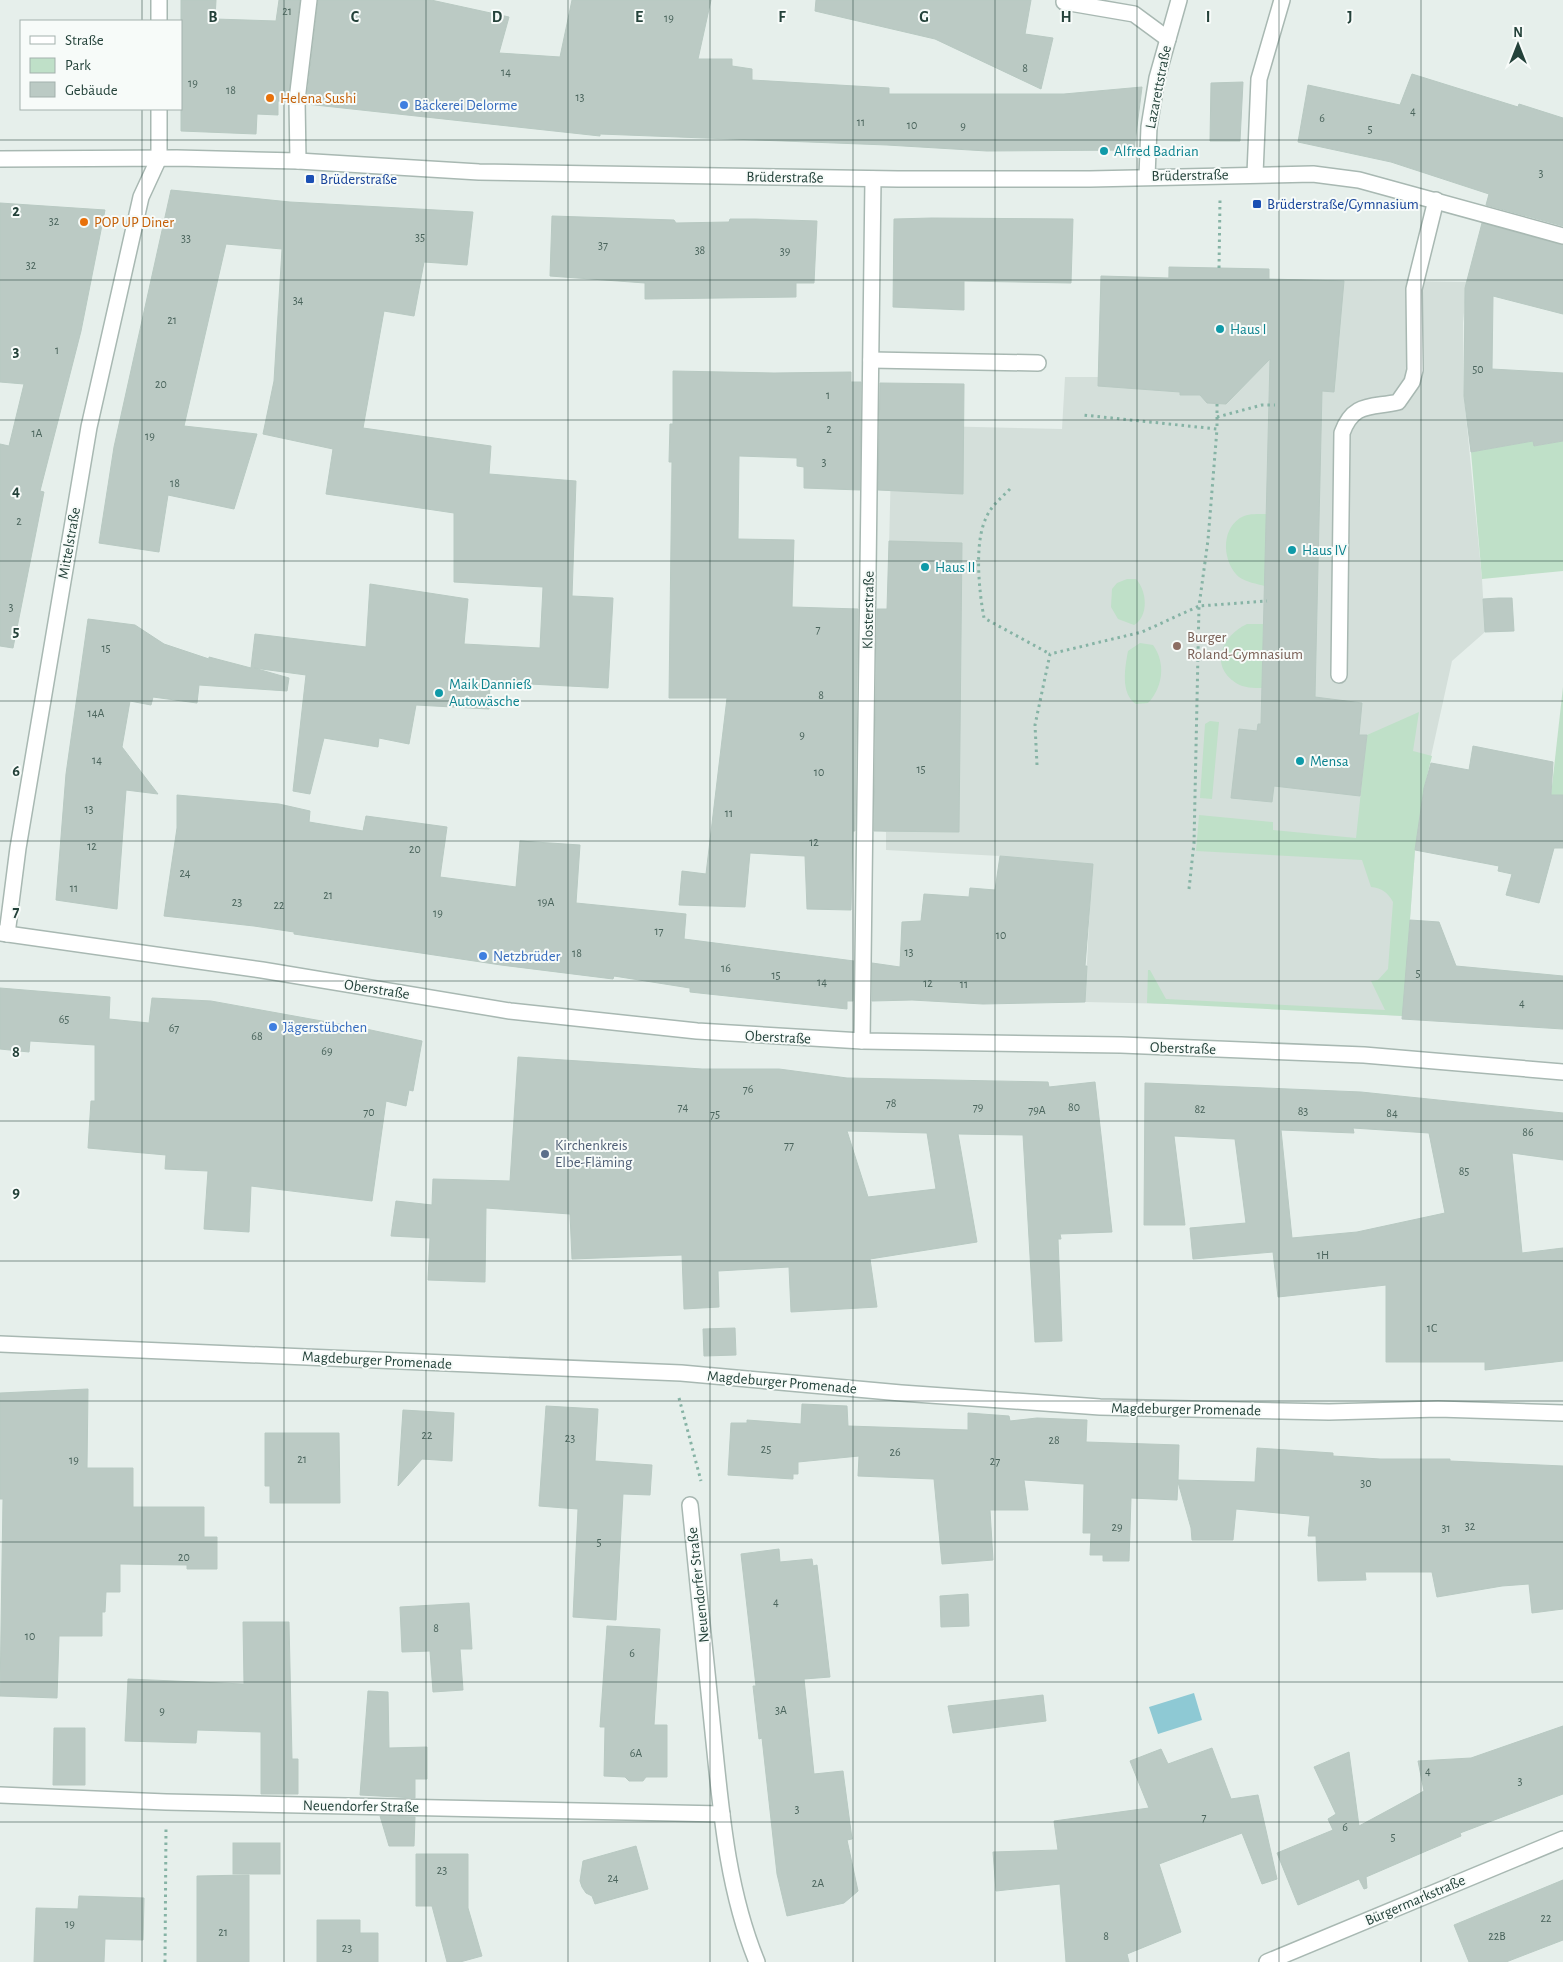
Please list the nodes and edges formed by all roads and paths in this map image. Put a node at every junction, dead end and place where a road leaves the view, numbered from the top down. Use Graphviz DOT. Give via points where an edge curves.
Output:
graph roads {
  1 [pos="159,0"];
  2 [pos="309,0"];
  3 [pos="1179,0"];
  4 [pos="1282,0"];
  5 [pos="1064,2"];
  6 [pos="159,20"];
  7 [pos="1168,40"];
  8 [pos="159,110"];
  9 [pos="159,158"];
  10 [pos="0,159"];
  11 [pos="298,161"];
  12 [pos="1220,174"];
  13 [pos="1255,174"];
  14 [pos="1147,176"];
  15 [pos="873,179"];
  16 [pos="1436,200"];
  17 [pos="1563,236"];
  18 [pos="1219,268"];
  19 [pos="871,360"];
  20 [pos="1038,363"];
  21 [pos="1216,404"];
  22 [pos="1275,404"];
  23 [pos="1083,415"];
  24 [pos="1217,417"];
  25 [pos="1216,429"];
  26 [pos="1010,489"];
  27 [pos="1266,601"];
  28 [pos="1199,606"];
  29 [pos="1050,654"];
  30 [pos="1339,675"];
  31 [pos="1037,765"];
  32 [pos="1189,889"];
  33 [pos="4,934"];
  34 [pos="862,1041"];
  35 [pos="1563,1072"];
  36 [pos="0,1344"];
  37 [pos="681,1373"];
  38 [pos="1563,1413"];
  39 [pos="690,1505"];
  40 [pos="0,1795"];
  41 [pos="166,1802"];
  42 [pos="722,1814"];
  43 [pos="1563,1839"];
  44 [pos="165,1962"];
  45 [pos="757,1962"];
  46 [pos="1267,1962"];
  1 -- 6 [label="street"];
  2 -- 11 [label="street" via="297,100"];
  3 -- 7 [label="street, Lazarettstraße"];
  4 -- 13 [label="street" via="1259,79"];
  5 -- 7 [label="street" via="1134,14"];
  7 -- 14 [label="street, Lazarettstraße" via="1157,78 1149,127"];
  8 -- 9 [label="street"];
  9 -- 10 [label="street, Brüderstraße"];
  9 -- 11 [label="street, Brüderstraße"];
  9 -- 33 [label="street, Mittelstraße" via="141,197 89,427"];
  11 -- 15 [label="street, Brüderstraße" via="508,172"];
  12 -- 13 [label="street, Brüderstraße"];
  12 -- 14 [label="street, Brüderstraße"];
  12 -- 18 [label="path"];
  13 -- 16 [label="street, Brüderstraße" via="1313,174 1359,180"];
  14 -- 15 [label="street, Brüderstraße"];
  15 -- 19 [label="street, Klosterstraße"];
  16 -- 17 [label="street, Brüderstraße"];
  16 -- 30 [label="street" via="1414,289 1415,370 1412,382 1398,402 1369,406 1354,412 1346,420 1342,433"];
  19 -- 20 [label="street"];
  19 -- 34 [label="street, Klosterstraße"];
  21 -- 24 [label="path"];
  22 -- 24 [label="path" via="1262,404"];
  23 -- 25 [label="path"];
  24 -- 25 [label="path"];
  25 -- 28 [label="path" via="1208,540"];
  26 -- 29 [label="path" via="993,506 985,520 979,552 979,591 984,618"];
  27 -- 28 [label="path"];
  28 -- 29 [label="path" via="1142,632"];
  28 -- 32 [label="path" via="1194,844"];
  29 -- 31 [label="path" via="1036,725"];
  33 -- 34 [label="street, Oberstraße" via="583,1020 696,1032"];
  34 -- 35 [label="street, Oberstraße" via="1364,1055"];
  36 -- 37 [label="street, Magdeburger Promenade"];
  37 -- 38 [label="street, Magdeburger Promenade" via="1100,1407"];
  37 -- 39 [label="path" via="679,1401 702,1486"];
  39 -- 42 [label="street, Neuendorfer Straße"];
  40 -- 41 [label="street, Neuendorfer Straße"];
  41 -- 42 [label="street, Neuendorfer Straße"];
  41 -- 44 [label="path"];
  42 -- 45 [label="street, Neuendorfer Straße" via="731,1878"];
  43 -- 46 [label="street, Bürgermarkstraße"];
}
